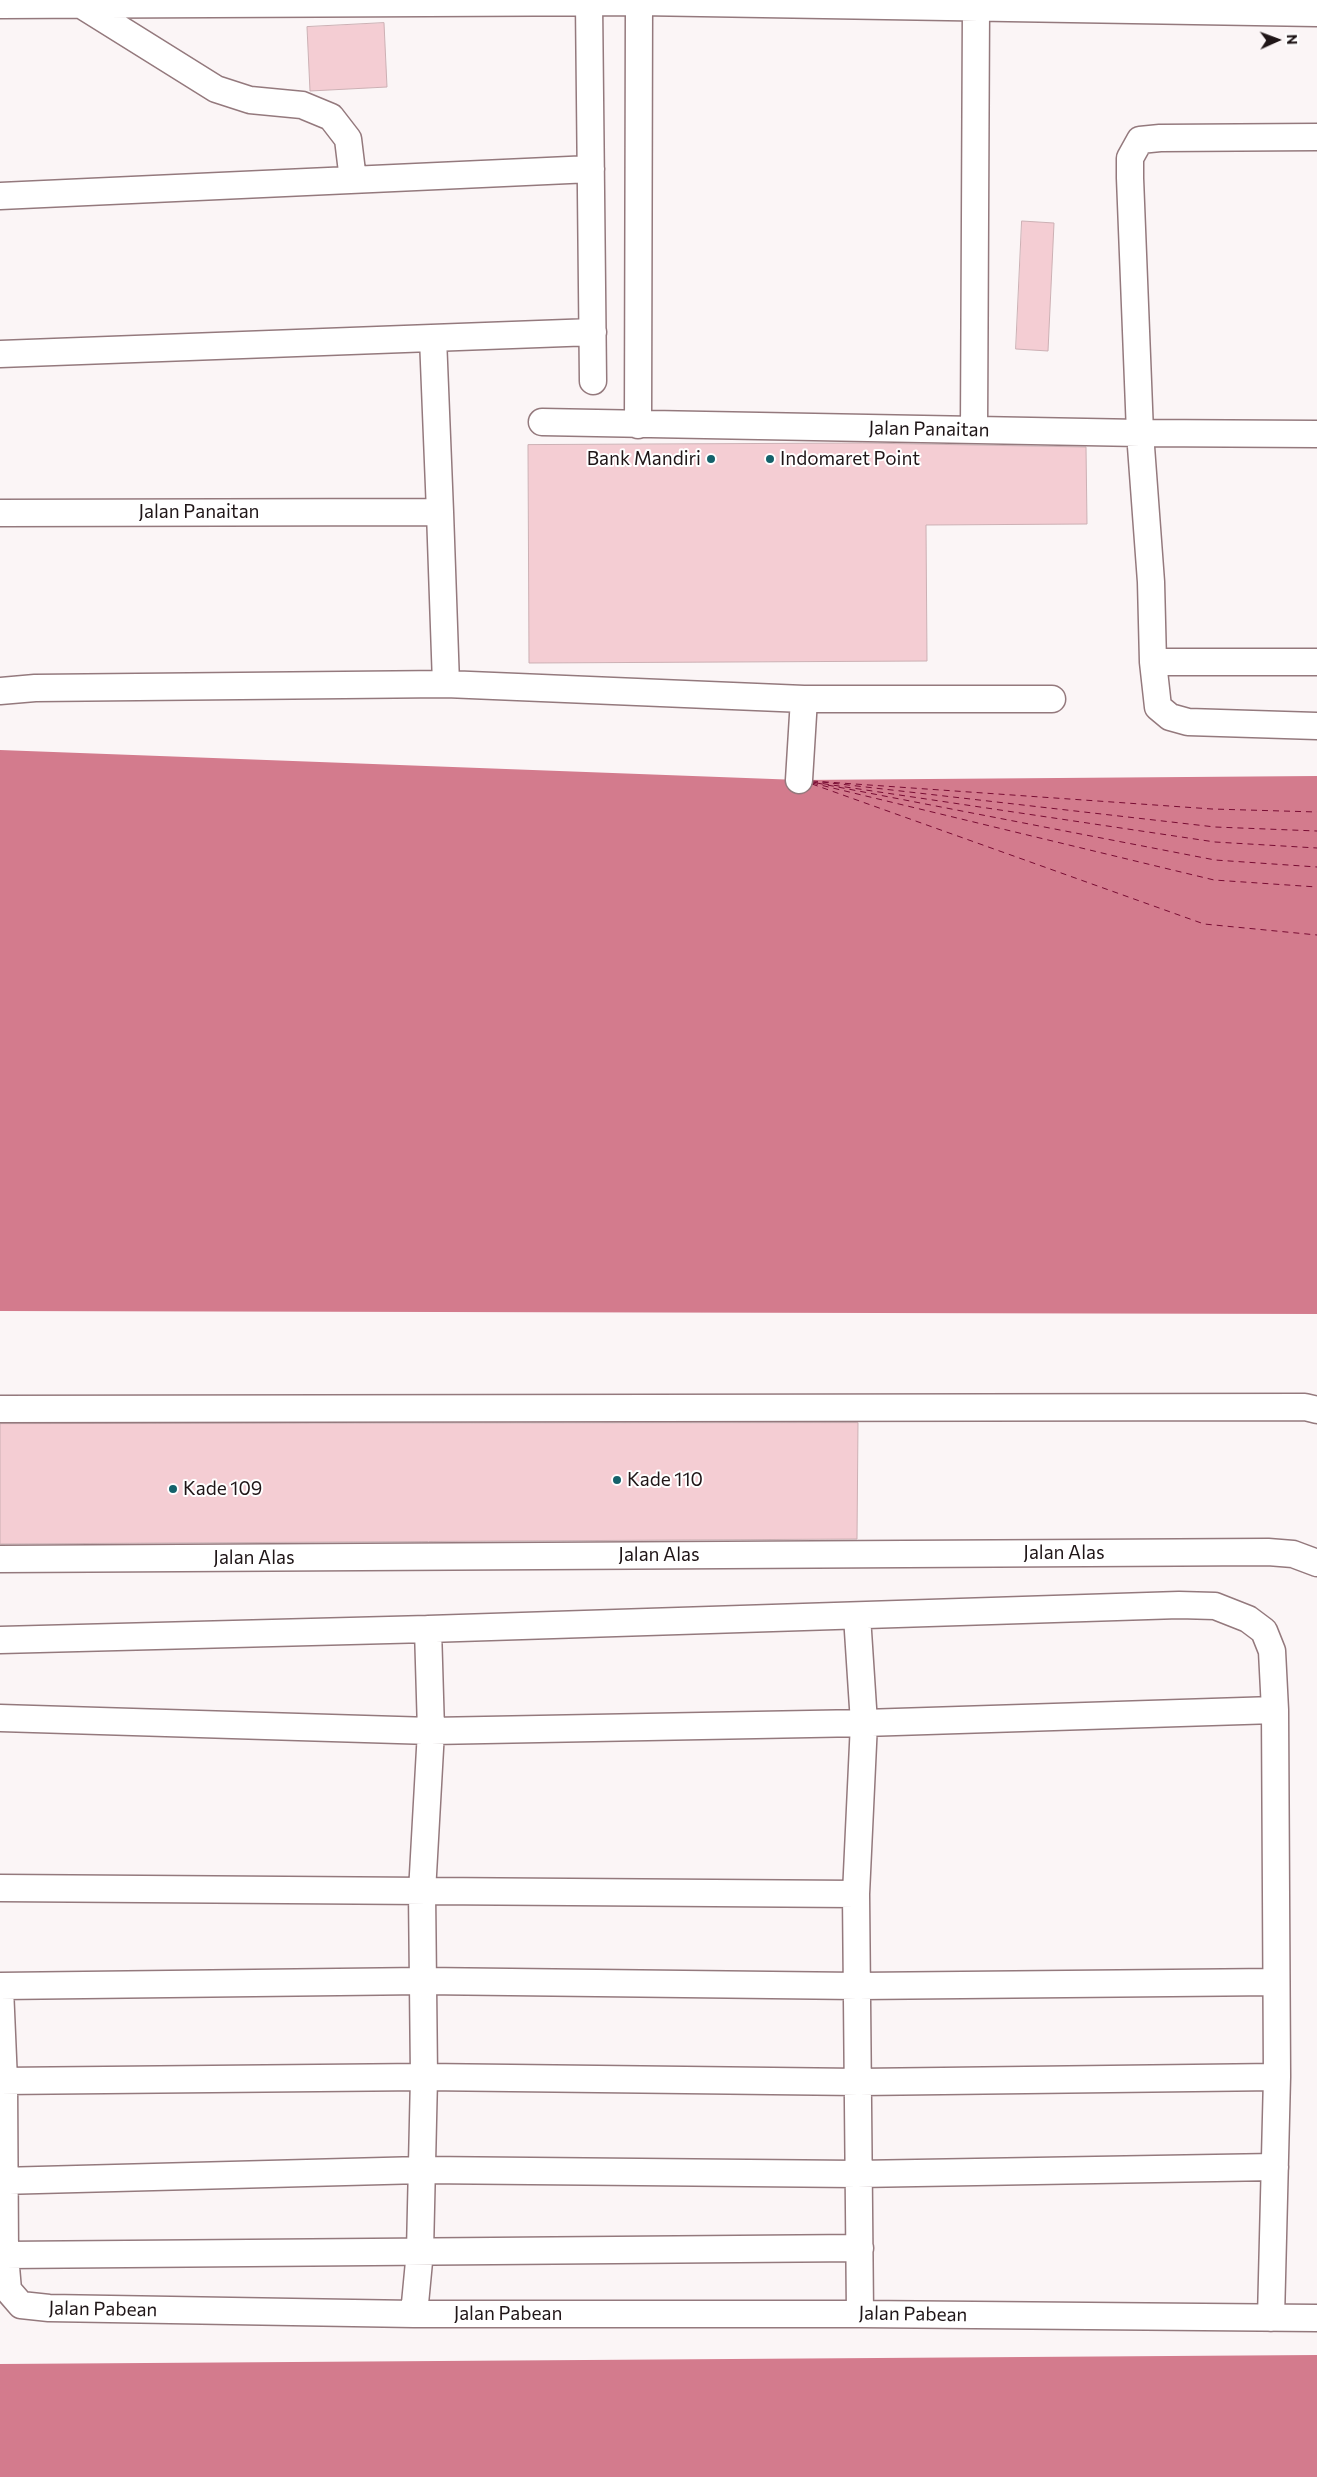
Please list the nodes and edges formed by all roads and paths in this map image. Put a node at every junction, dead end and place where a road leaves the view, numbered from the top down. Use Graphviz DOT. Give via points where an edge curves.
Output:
graph roads {
  1 [pos="527,1"];
  2 [pos="639,2"];
  3 [pos="588,3"];
  4 [pos="0,5"];
  5 [pos="83,6"];
  6 [pos="1236,6"];
  7 [pos="976,7"];
  8 [pos="1317,13"];
  9 [pos="1317,137"];
  10 [pos="591,169"];
  11 [pos="354,180"];
  12 [pos="0,196"];
  13 [pos="594,332"];
  14 [pos="433,338"];
  15 [pos="0,354"];
  16 [pos="593,381"];
  17 [pos="542,422"];
  18 [pos="638,425"];
  19 [pos="974,429"];
  20 [pos="1140,433"];
  21 [pos="1317,434"];
  22 [pos="440,512"];
  23 [pos="0,513"];
  24 [pos="1153,662"];
  25 [pos="1317,662"];
  26 [pos="446,684"];
  27 [pos="0,691"];
  28 [pos="804,699"];
  29 [pos="1052,700"];
  30 [pos="1317,726"];
  31 [pos="799,780"];
  32 [pos="0,1409"];
  33 [pos="1317,1410"];
  34 [pos="0,1559"];
  35 [pos="1317,1563"];
  36 [pos="857,1616"];
  37 [pos="428,1629"];
  38 [pos="0,1640"];
  39 [pos="1275,1710"];
  40 [pos="0,1718"];
  41 [pos="864,1723"];
  42 [pos="431,1731"];
  43 [pos="0,1888"];
  44 [pos="422,1892"];
  45 [pos="856,1894"];
  46 [pos="423,1981"];
  47 [pos="1275,1982"];
  48 [pos="858,1986"];
  49 [pos="0,1987"];
  50 [pos="1277,2077"];
  51 [pos="424,2078"];
  52 [pos="2,2081"];
  53 [pos="859,2082"];
  54 [pos="1275,2167"];
  55 [pos="422,2170"];
  56 [pos="857,2174"];
  57 [pos="2,2181"];
  58 [pos="860,2248"];
  59 [pos="420,2251"];
  60 [pos="5,2255"];
  61 [pos="414,2314"];
  62 [pos="860,2314"];
  63 [pos="1271,2318"];
  64 [pos="1317,2318"];
  1 -- 3 [label="lane"];
  1 -- 5 [label="lane"];
  2 -- 3 [label="lane"];
  2 -- 7 [label="lane"];
  2 -- 18 [label="lane"];
  3 -- 10 [label="lane"];
  4 -- 5 [label="lane"];
  5 -- 11 [label="lane" via="216,89 250,100 302,105 331,117 348,139"];
  6 -- 7 [label="lane"];
  6 -- 8 [label="lane"];
  7 -- 19 [label="lane"];
  9 -- 20 [label="lane" via="1140,140 1130,158"];
  10 -- 11 [label="lane"];
  10 -- 13 [label="lane"];
  11 -- 12 [label="lane"];
  13 -- 14 [label="lane"];
  13 -- 16 [label="lane"];
  14 -- 15 [label="lane"];
  14 -- 22 [label="lane"];
  17 -- 18 [label="lane, Jalan Panaitan"];
  18 -- 19 [label="lane, Jalan Panaitan"];
  19 -- 20 [label="lane, Jalan Panaitan"];
  20 -- 21 [label="lane, Jalan Panaitan"];
  20 -- 24 [label="lane" via="1151,582"];
  22 -- 23 [label="lane, Jalan Panaitan"];
  22 -- 26 [label="lane"];
  24 -- 25 [label="lane"];
  24 -- 30 [label="lane" via="1158,708 1170,717 1216,724"];
  26 -- 27 [label="lane"];
  26 -- 28 [label="lane"];
  28 -- 29 [label="lane"];
  28 -- 31 [label="lane"];
  32 -- 33 [label="lane" via="1305,1407"];
  34 -- 35 [label="lane, Jalan Alas" via="1268,1552 1293,1554"];
  36 -- 37 [label="lane"];
  36 -- 39 [label="lane" via="1215,1606 1248,1619 1264,1631 1272,1651"];
  36 -- 41 [label="lane"];
  37 -- 38 [label="lane"];
  37 -- 42 [label="lane"];
  39 -- 41 [label="lane"];
  39 -- 47 [label="lane"];
  40 -- 42 [label="lane"];
  41 -- 42 [label="lane"];
  41 -- 45 [label="lane"];
  42 -- 44 [label="lane"];
  43 -- 44 [label="lane"];
  44 -- 45 [label="lane"];
  44 -- 46 [label="lane"];
  45 -- 48 [label="lane"];
  46 -- 48 [label="lane"];
  46 -- 49 [label="lane"];
  46 -- 51 [label="lane"];
  47 -- 48 [label="lane"];
  47 -- 50 [label="lane"];
  48 -- 53 [label="lane"];
  49 -- 52 [label="lane, Jalan Pabean"];
  50 -- 53 [label="lane"];
  50 -- 54 [label="lane"];
  51 -- 52 [label="lane"];
  51 -- 53 [label="lane"];
  51 -- 55 [label="lane"];
  52 -- 57 [label="lane, Jalan Pabean"];
  53 -- 56 [label="lane"];
  54 -- 56 [label="lane"];
  54 -- 63 [label="lane"];
  55 -- 56 [label="lane"];
  55 -- 57 [label="lane"];
  55 -- 59 [label="lane"];
  56 -- 58 [label="lane"];
  57 -- 60 [label="lane, Jalan Pabean"];
  58 -- 59 [label="lane"];
  58 -- 62 [label="lane"];
  59 -- 60 [label="lane"];
  59 -- 61 [label="lane"];
  60 -- 61 [label="lane, Jalan Pabean" via="8,2290 21,2305 59,2309"];
  61 -- 62 [label="lane, Jalan Pabean"];
  62 -- 63 [label="lane, Jalan Pabean"];
  63 -- 64 [label="lane, Jalan Pabean"];
}
